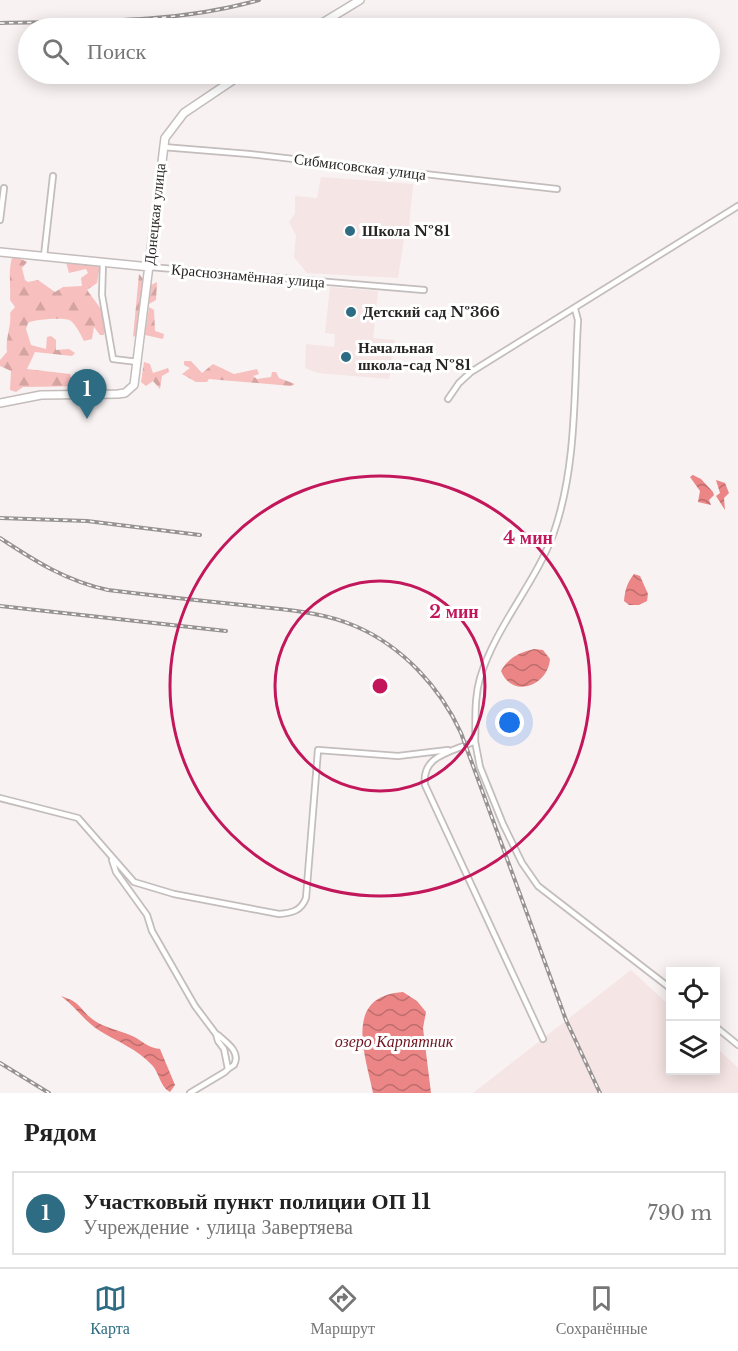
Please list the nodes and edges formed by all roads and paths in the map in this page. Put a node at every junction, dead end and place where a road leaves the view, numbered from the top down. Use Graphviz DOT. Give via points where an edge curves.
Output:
graph roads {
  1 [pos="360,0"];
  2 [pos="330,18"];
  3 [pos="227,84"];
  4 [pos="163,147"];
  5 [pos="53,176"];
  6 [pos="4,188"];
  7 [pos="557,189"];
  8 [pos="738,206"];
  9 [pos="0,220"];
  10 [pos="0,252"];
  11 [pos="44,256"];
  12 [pos="103,262"];
  13 [pos="150,267"];
  14 [pos="424,290"];
  15 [pos="575,309"];
  16 [pos="139,362"];
  17 [pos="448,399"];
  18 [pos="0,403"];
  19 [pos="475,741"];
  20 [pos="453,750"];
  21 [pos="0,798"];
  22 [pos="111,857"];
  23 [pos="666,985"];
  24 [pos="720,1030"];
  25 [pos="216,1034"];
  26 [pos="543,1039"];
  27 [pos="738,1045"];
  28 [pos="228,1069"];
  29 [pos="190,1093"];
  1 -- 2 [label="main road"];
  3 -- 4 [label="main road, Донецкая улица" via="184,112 170,129"];
  4 -- 7 [label="street, Сибмисовская улица"];
  4 -- 13 [label="main road, Донецкая улица"];
  5 -- 11 [label="street"];
  6 -- 9 [label="street"];
  8 -- 15 [label="street"];
  10 -- 11 [label="main road, Краснознамённая улица"];
  11 -- 12 [label="main road, Краснознамённая улица"];
  12 -- 13 [label="main road, Краснознамённая улица"];
  12 -- 16 [label="street" via="102,295 113,359"];
  13 -- 14 [label="street, Краснознамённая улица"];
  13 -- 16 [label="main road, Донецкая улица"];
  15 -- 17 [label="street" via="471,372"];
  15 -- 19 [label="street" via="578,320 574,389 562,504 542,560 480,677"];
  16 -- 18 [label="main road, Донецкая улица" via="130,389 118,394 41,394"];
  19 -- 20 [label="street"];
  19 -- 23 [label="street" via="480,767 503,824 538,886"];
  20 -- 22 [label="street" via="398,756 318,750 306,898 300,909 291,914 149,888 134,882"];
  20 -- 26 [label="street" via="425,767 425,785"];
  21 -- 22 [label="street" via="66,813 87,826"];
  22 -- 25 [label="street" via="116,872 147,915 152,931 195,1006"];
  24 -- 27 [label="street"];
  25 -- 28 [label="street"];
  25 -- 28 [label="street" via="235,1054 237,1060"];
  28 -- 29 [label="street"];
}
